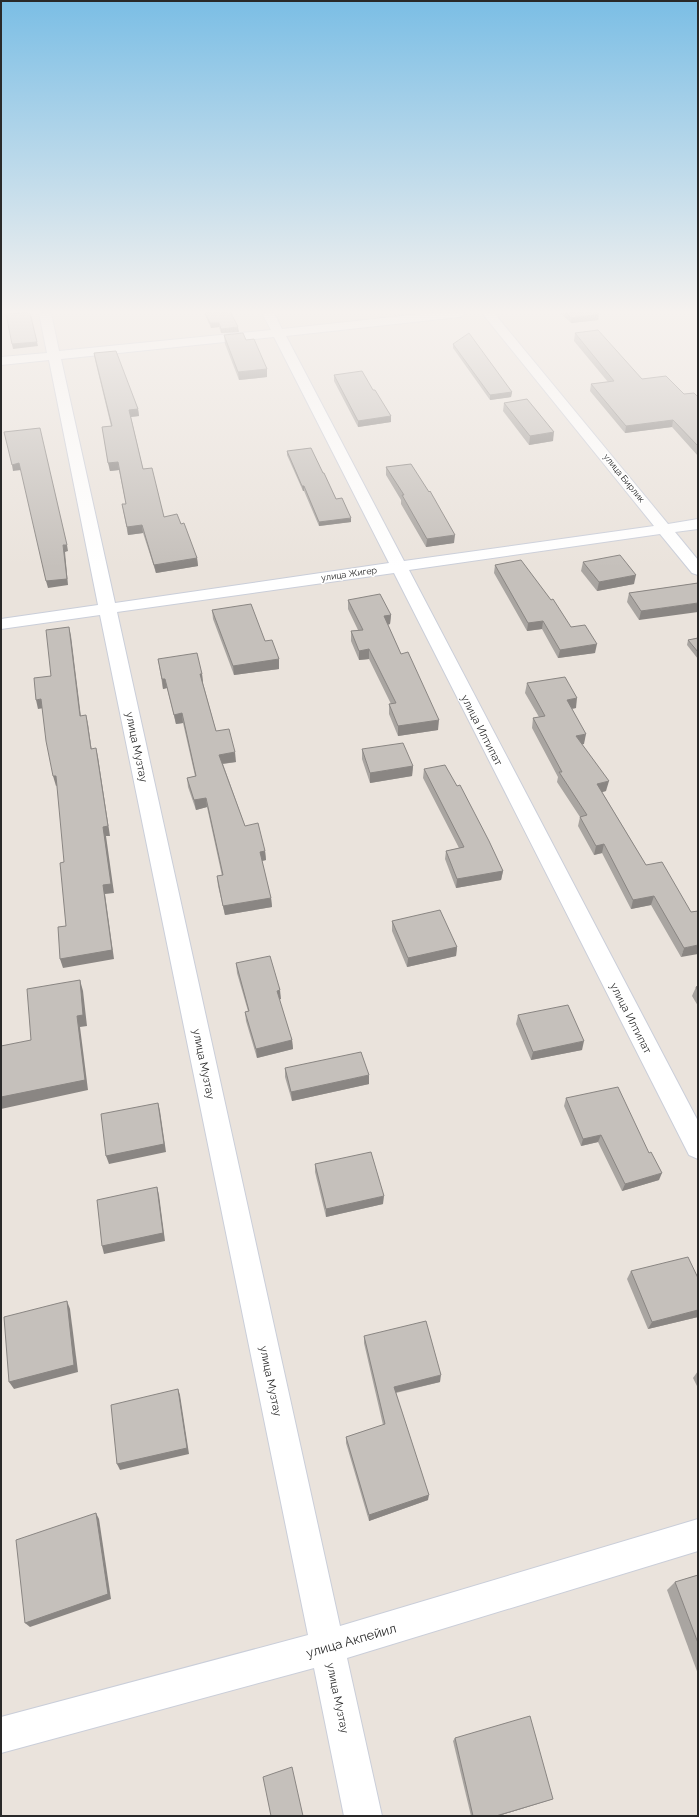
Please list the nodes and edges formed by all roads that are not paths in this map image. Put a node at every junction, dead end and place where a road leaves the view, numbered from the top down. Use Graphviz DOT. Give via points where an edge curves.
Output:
graph roads {
  1 [pos="62,398"];
  2 [pos="311,398"];
  3 [pos="558,398"];
  4 [pos="698,524"];
  5 [pos="665,529"];
  6 [pos="397,567"];
  7 [pos="698,570"];
  8 [pos="108,608"];
  9 [pos="1,624"];
  10 [pos="698,1147"];
  11 [pos="698,1535"];
  12 [pos="328,1647"];
  13 [pos="1,1734"];
  14 [pos="363,1816"];
  1 -- 8 [label="street, улица Музтау"];
  2 -- 6 [label="street, улица Илтипат"];
  3 -- 5 [label="street, улица Бирлик"];
  4 -- 5 [label="street, улица Жигер"];
  5 -- 6 [label="street, улица Жигер"];
  5 -- 7 [label="street, улица Бирлик"];
  6 -- 8 [label="street, улица Жигер"];
  6 -- 10 [label="street, улица Илтипат"];
  8 -- 9 [label="street, улица Жигер"];
  8 -- 12 [label="street, улица Музтау"];
  11 -- 12 [label="street, улица Акпейил"];
  12 -- 13 [label="street, улица Акпейил"];
  12 -- 14 [label="street, улица Музтау"];
}
